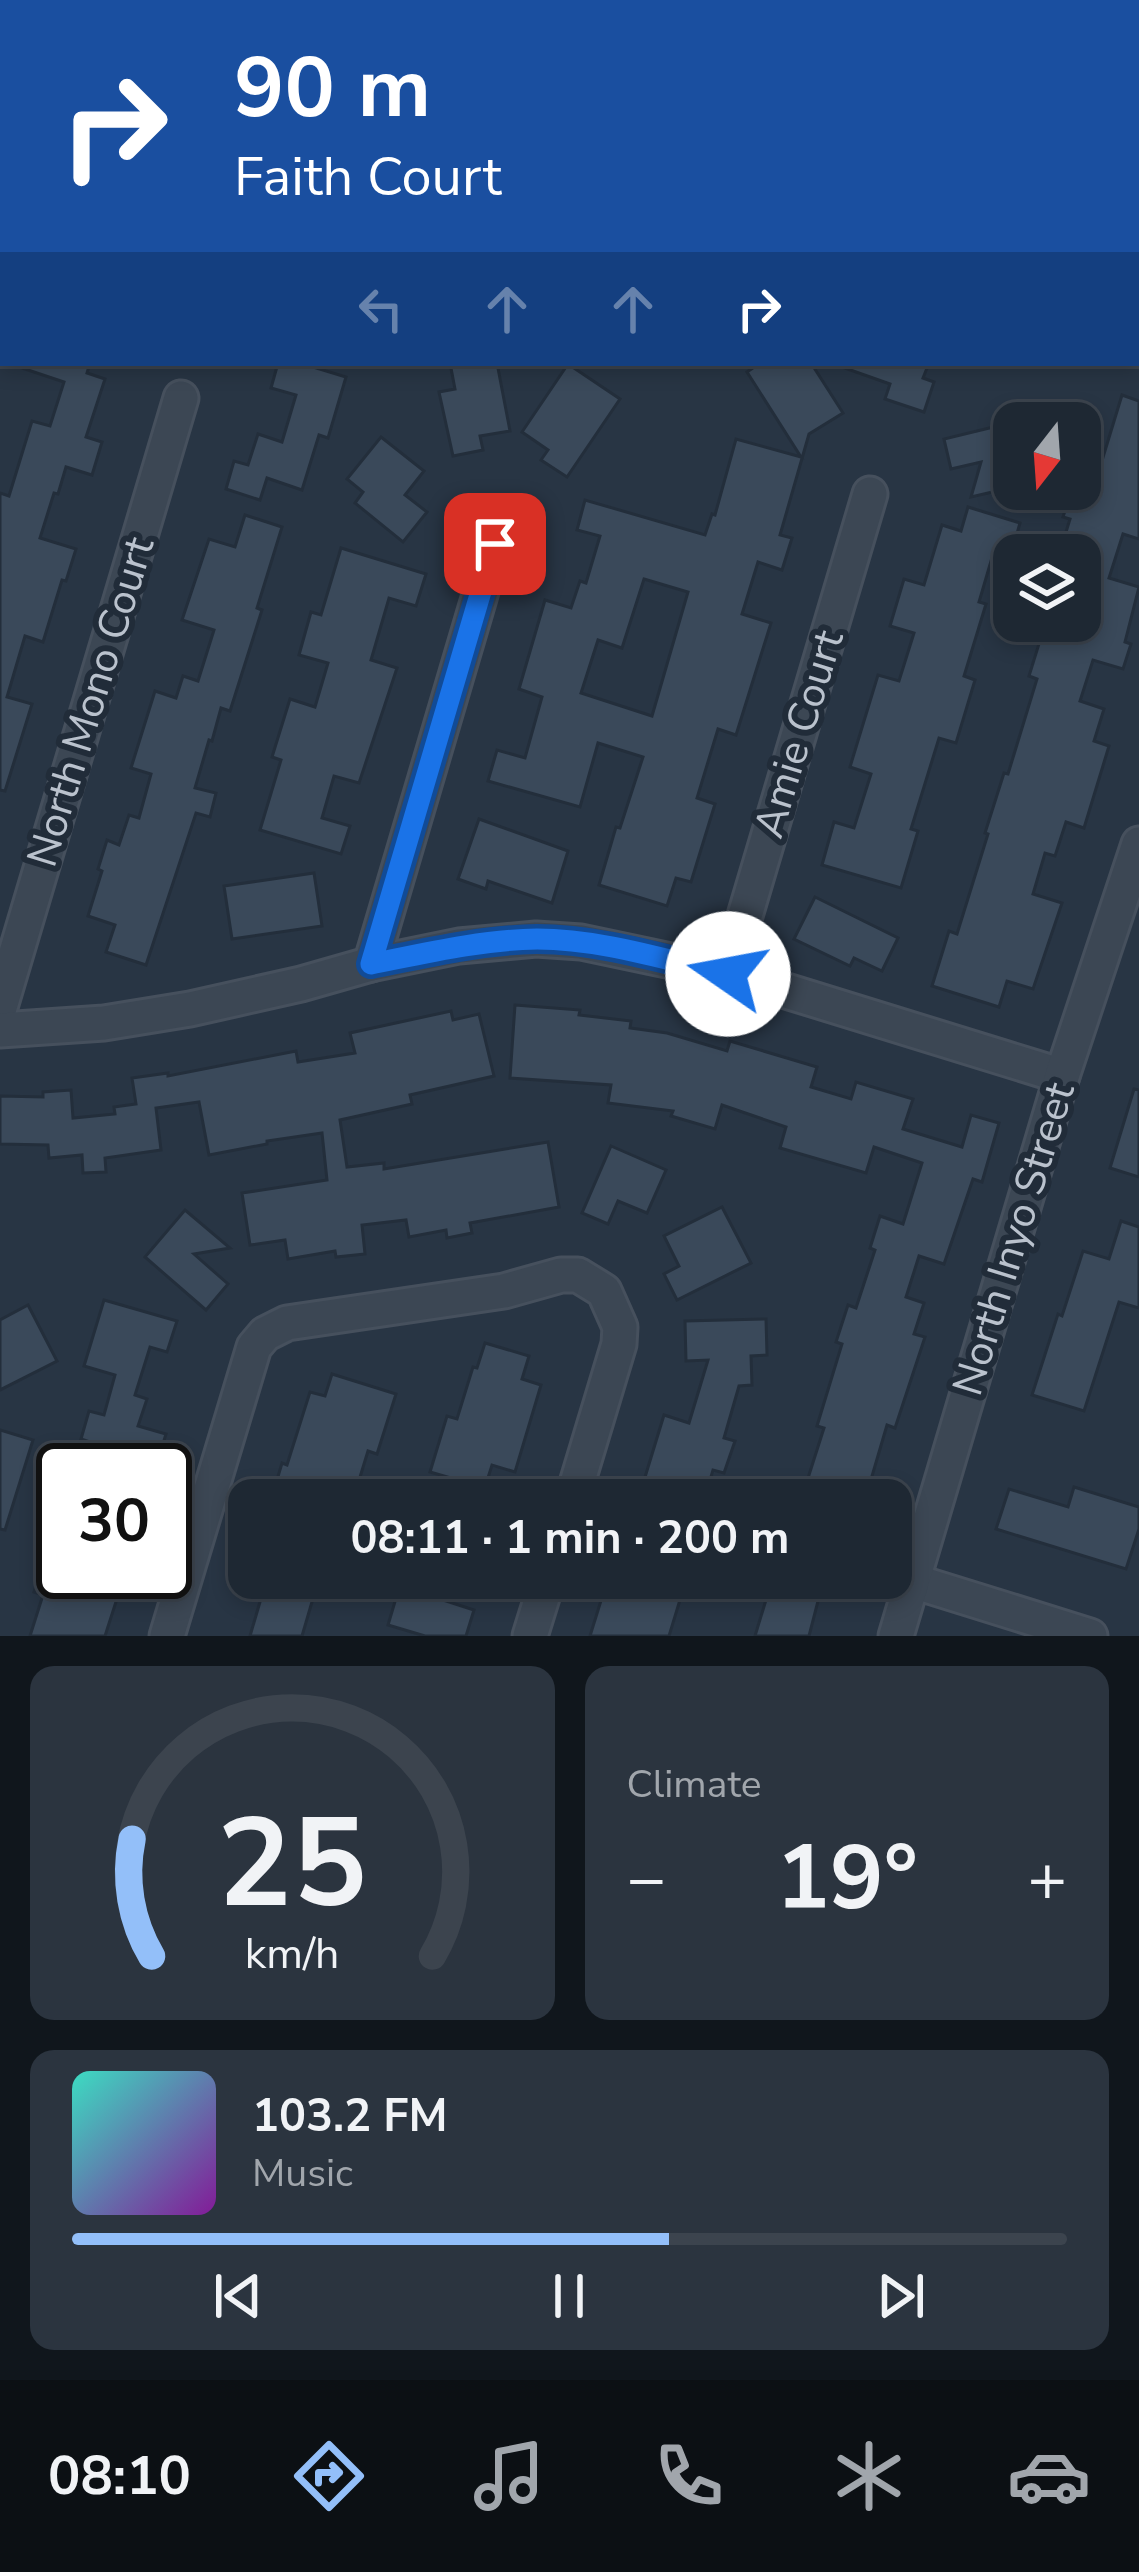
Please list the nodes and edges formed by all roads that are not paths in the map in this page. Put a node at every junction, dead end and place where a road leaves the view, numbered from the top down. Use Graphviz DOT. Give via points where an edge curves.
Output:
graph roads {
  1 [pos="181,398"];
  2 [pos="870,494"];
  3 [pos="495,544"];
  4 [pos="1139,844"];
  5 [pos="371,964"];
  6 [pos="728,974"];
  7 [pos="0,1007"];
  8 [pos="0,1030"];
  9 [pos="1062,1076"];
  10 [pos="578,1479"];
  11 [pos="913,1580"];
  12 [pos="541,1599"];
  13 [pos="167,1636"];
  14 [pos="530,1636"];
  15 [pos="896,1636"];
  16 [pos="1090,1636"];
  1 -- 7 [label="street, North Mono Court"];
  2 -- 6 [label="street, Amie Court"];
  3 -- 5 [label="street"];
  4 -- 9 [label="street, North Inyo Street"];
  5 -- 6 [label="street" via="536,939"];
  5 -- 8 [label="street" via="190,1009"];
  6 -- 9 [label="street"];
  9 -- 11 [label="street, North Inyo Street"];
  10 -- 13 [label="street" via="620,1327 604,1291 578,1275 287,1323 254,1347"];
  11 -- 15 [label="street, North Inyo Street"];
  11 -- 16 [label="street"];
  12 -- 14 [label="street"];
}
